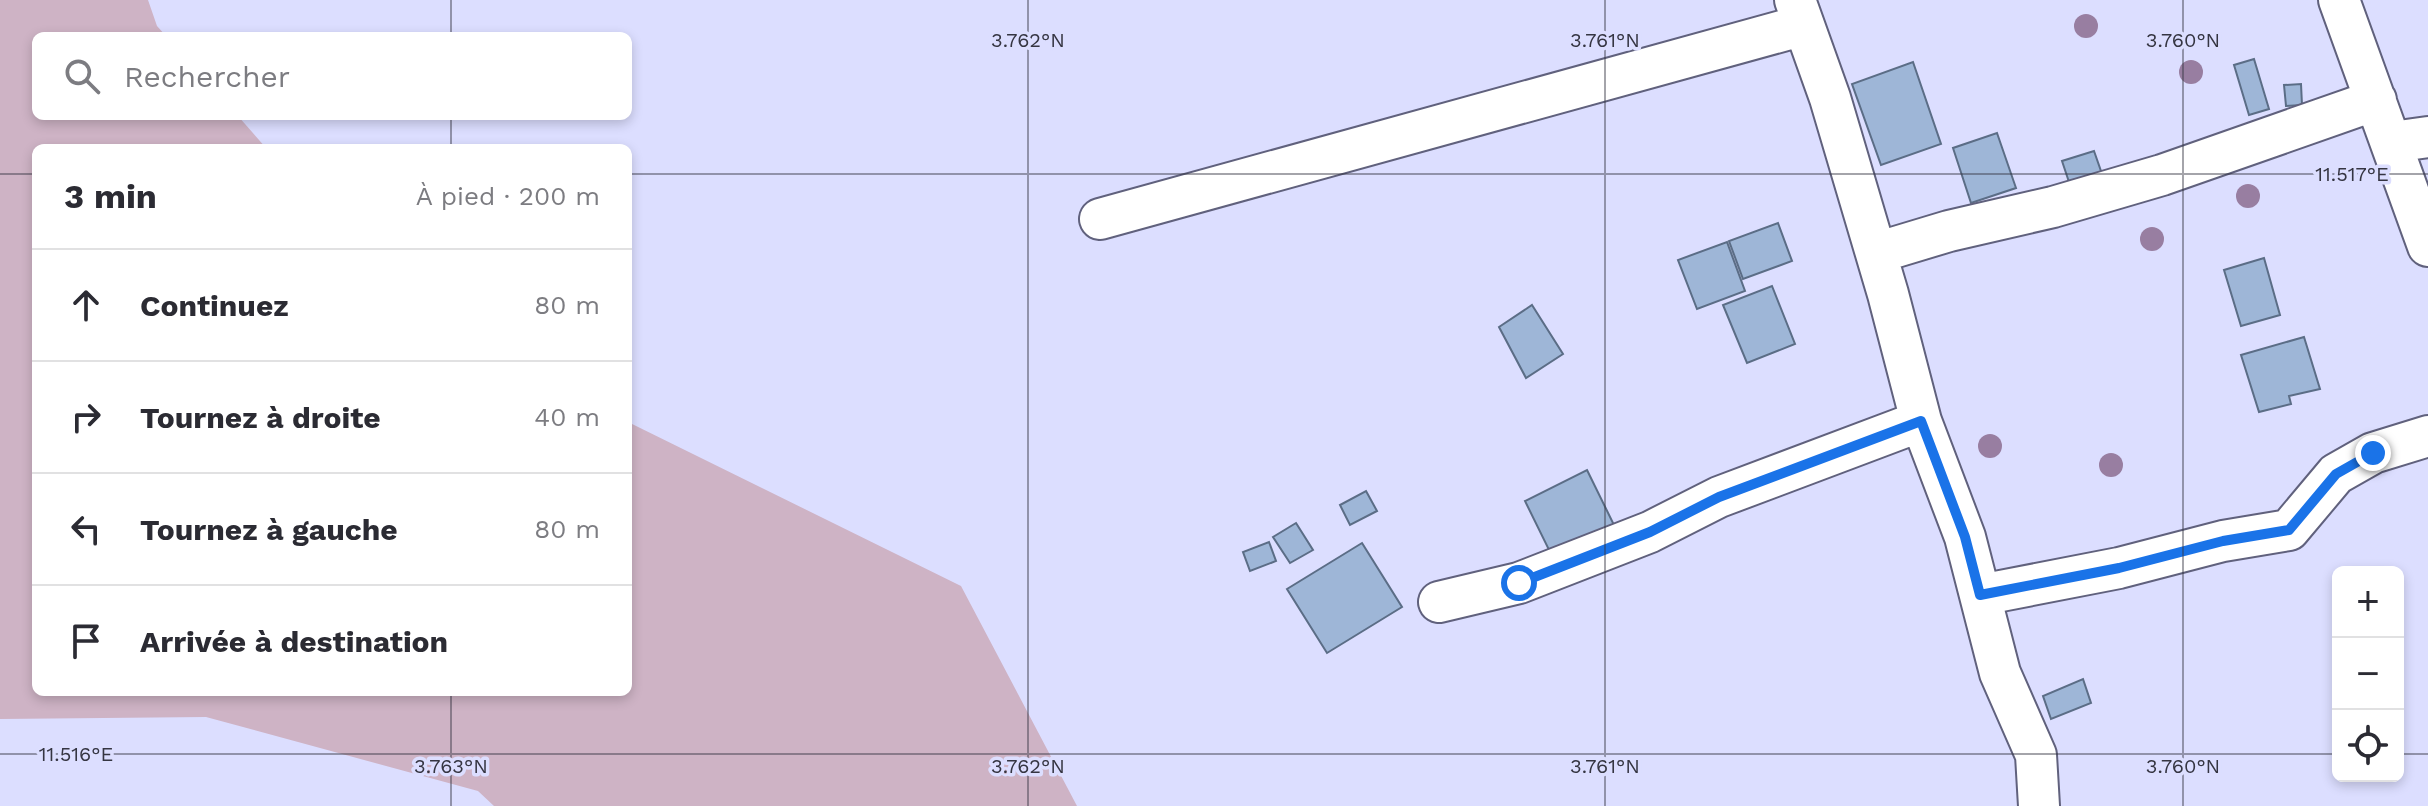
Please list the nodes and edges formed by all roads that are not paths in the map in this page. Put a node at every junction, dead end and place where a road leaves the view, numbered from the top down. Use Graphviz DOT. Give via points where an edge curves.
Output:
graph roads {
  1 [pos="2339,0"];
  2 [pos="1800,13"];
  3 [pos="2376,100"];
  4 [pos="2410,139"];
  5 [pos="1100,219"];
  6 [pos="2428,246"];
  7 [pos="1876,253"];
  8 [pos="1921,421"];
  9 [pos="2428,436"];
  10 [pos="1980,595"];
  11 [pos="1439,602"];
  12 [pos="2039,806"];
  1 -- 3 [label="street"];
  2 -- 5 [label="street"];
  2 -- 7 [label="street"];
  3 -- 4 [label="street"];
  3 -- 7 [label="street" via="2162,175"];
  4 -- 6 [label="street"];
  7 -- 8 [label="street"];
  8 -- 10 [label="street" via="1965,537"];
  8 -- 11 [label="street" via="1719,497 1650,532 1519,583"];
  9 -- 10 [label="street" via="2373,453 2336,474 2289,530"];
  10 -- 12 [label="street" via="2000,673 2036,755"];
}
